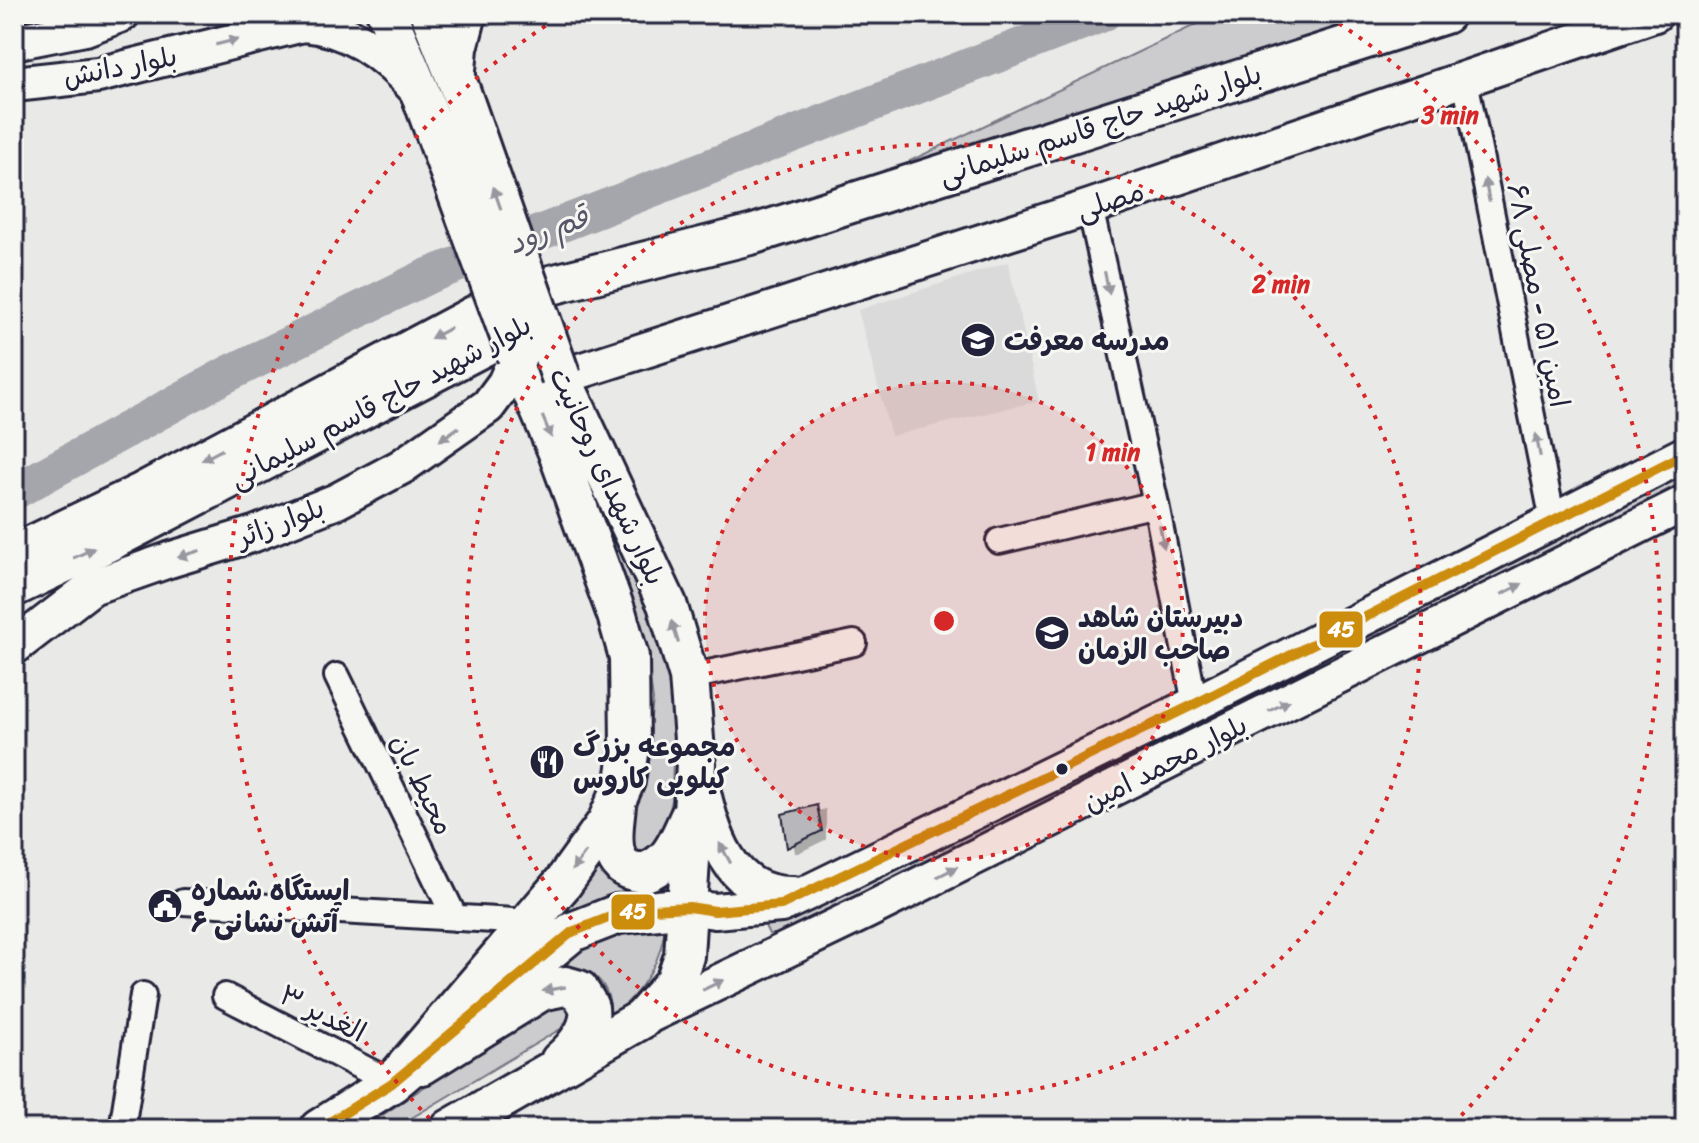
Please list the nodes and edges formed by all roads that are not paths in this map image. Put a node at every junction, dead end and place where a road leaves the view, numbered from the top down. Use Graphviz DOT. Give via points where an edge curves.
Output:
graph roads {
  1 [pos="122,14"];
  2 [pos="387,14"];
  3 [pos="430,14"];
  4 [pos="469,14"];
  5 [pos="1445,14"];
  6 [pos="1655,14"];
  7 [pos="309,21"];
  8 [pos="14,42"];
  9 [pos="1465,80"];
  10 [pos="457,81"];
  11 [pos="14,84"];
  12 [pos="422,97"];
  13 [pos="1090,207"];
  14 [pos="754,234"];
  15 [pos="517,356"];
  16 [pos="561,377"];
  17 [pos="1685,454"];
  18 [pos="1685,503"];
  19 [pos="1156,504"];
  20 [pos="1553,521"];
  21 [pos="999,541"];
  22 [pos="14,554"];
  23 [pos="14,587"];
  24 [pos="854,643"];
  25 [pos="14,647"];
  26 [pos="337,676"];
  27 [pos="689,677"];
  28 [pos="1195,704"];
  29 [pos="696,764"];
  30 [pos="617,799"];
  31 [pos="693,811"];
  32 [pos="813,890"];
  33 [pos="183,902"];
  34 [pos="759,906"];
  35 [pos="689,907"];
  36 [pos="455,918"];
  37 [pos="530,922"];
  38 [pos="775,955"];
  39 [pos="143,995"];
  40 [pos="225,996"];
  41 [pos="642,1019"];
  42 [pos="540,1077"];
  43 [pos="392,1083"];
  44 [pos="122,1129"];
  45 [pos="319,1129"];
  46 [pos="450,1129"];
  1 -- 8 [label="main road, بلوار دانش" via="85,28"];
  2 -- 12 [label="main road, بلوار شهدای روحانیت"];
  3 -- 10 [label="main road, بلوار شهدای روحانیت"];
  4 -- 10 [label="main road"];
  5 -- 14 [label="main road, بلوار شهید حاج قاسم سلیمانی"];
  6 -- 9 [label="main road, مصلی"];
  11 -- 7 [label="main road, بلوار دانش, one-way" via="98,75"];
  7 -- 12 [label="main road" via="380,54"];
  9 -- 13 [label="main road, مصلی"];
  20 -- 9 [label="street, امین ۵۱ - مصلی ۶۸, one-way"];
  16 -- 10 [label="main road, بلوار شهدای روحانیت, one-way, bridge"];
  12 -- 15 [label="main road, بلوار شهدای روحانیت, bridge"];
  13 -- 16 [label="main road, مصلی"];
  13 -- 19 [label="street, one-way"];
  14 -- 22 [label="main road, بلوار شهید حاج قاسم سلیمانی, one-way" via="515,294 143,492"];
  23 -- 14 [label="main road, بلوار شهید حاج قاسم سلیمانی, one-way" via="524,324"];
  15 -- 25 [label="main road, بلوار زائر, one-way" via="488,406 401,467 337,501 254,534 92,587"];
  15 -- 30 [label="main road, بلوار شهدای روحانیت, one-way" via="557,450 629,657 630,747"];
  27 -- 16 [label="main road, بلوار شهدای روحانیت, one-way" via="667,604"];
  17 -- 20 [label="main road, بلوار محمد امین"];
  38 -- 18 [label="main road, بلوار محمد امین, one-way"];
  19 -- 21 [label="street"];
  19 -- 28 [label="street, one-way"];
  20 -- 28 [label="main road, بلوار محمد امین"];
  24 -- 27 [label="street"];
  26 -- 36 [label="street, محیط بان"];
  27 -- 29 [label="main road, بلوار شهدای روحانیت"];
  28 -- 32 [label="main road, بلوار محمد امین"];
  29 -- 31 [label="main road, بلوار شهدای روحانیت"];
  32 -- 29 [label="main road, one-way" via="765,891 732,866 708,816"];
  30 -- 31 [label="main road" via="618,860 626,870 641,873 668,857"];
  30 -- 37 [label="main road, one-way" via="607,822"];
  31 -- 35 [label="main road, بلوار شهدای روحانیت"];
  32 -- 34 [label="main road, بلوار محمد امین" via="781,905"];
  33 -- 36 [label="street"];
  34 -- 35 [label="main road, بلوار محمد امین" via="715,911"];
  34 -- 38 [label="main road" via="749,934 753,944"];
  35 -- 41 [label="main road, بلوار شهدای روحانیت" via="684,956 675,982"];
  35 -- 43 [label="main road" via="618,914 572,932"];
  36 -- 37 [label="street"];
  37 -- 43 [label="main road"];
  41 -- 38 [label="main road, بلوار محمد امین, one-way"];
  39 -- 44 [label="street"];
  40 -- 43 [label="street, الغدیر ۳"];
  41 -- 42 [label="main road, بلوار شهدای روحانیت"];
  42 -- 43 [label="main road, one-way" via="569,1053 586,1029 589,1007 579,990 565,986 541,991"];
  42 -- 46 [label="main road"];
  43 -- 45 [label="main road"];
}
